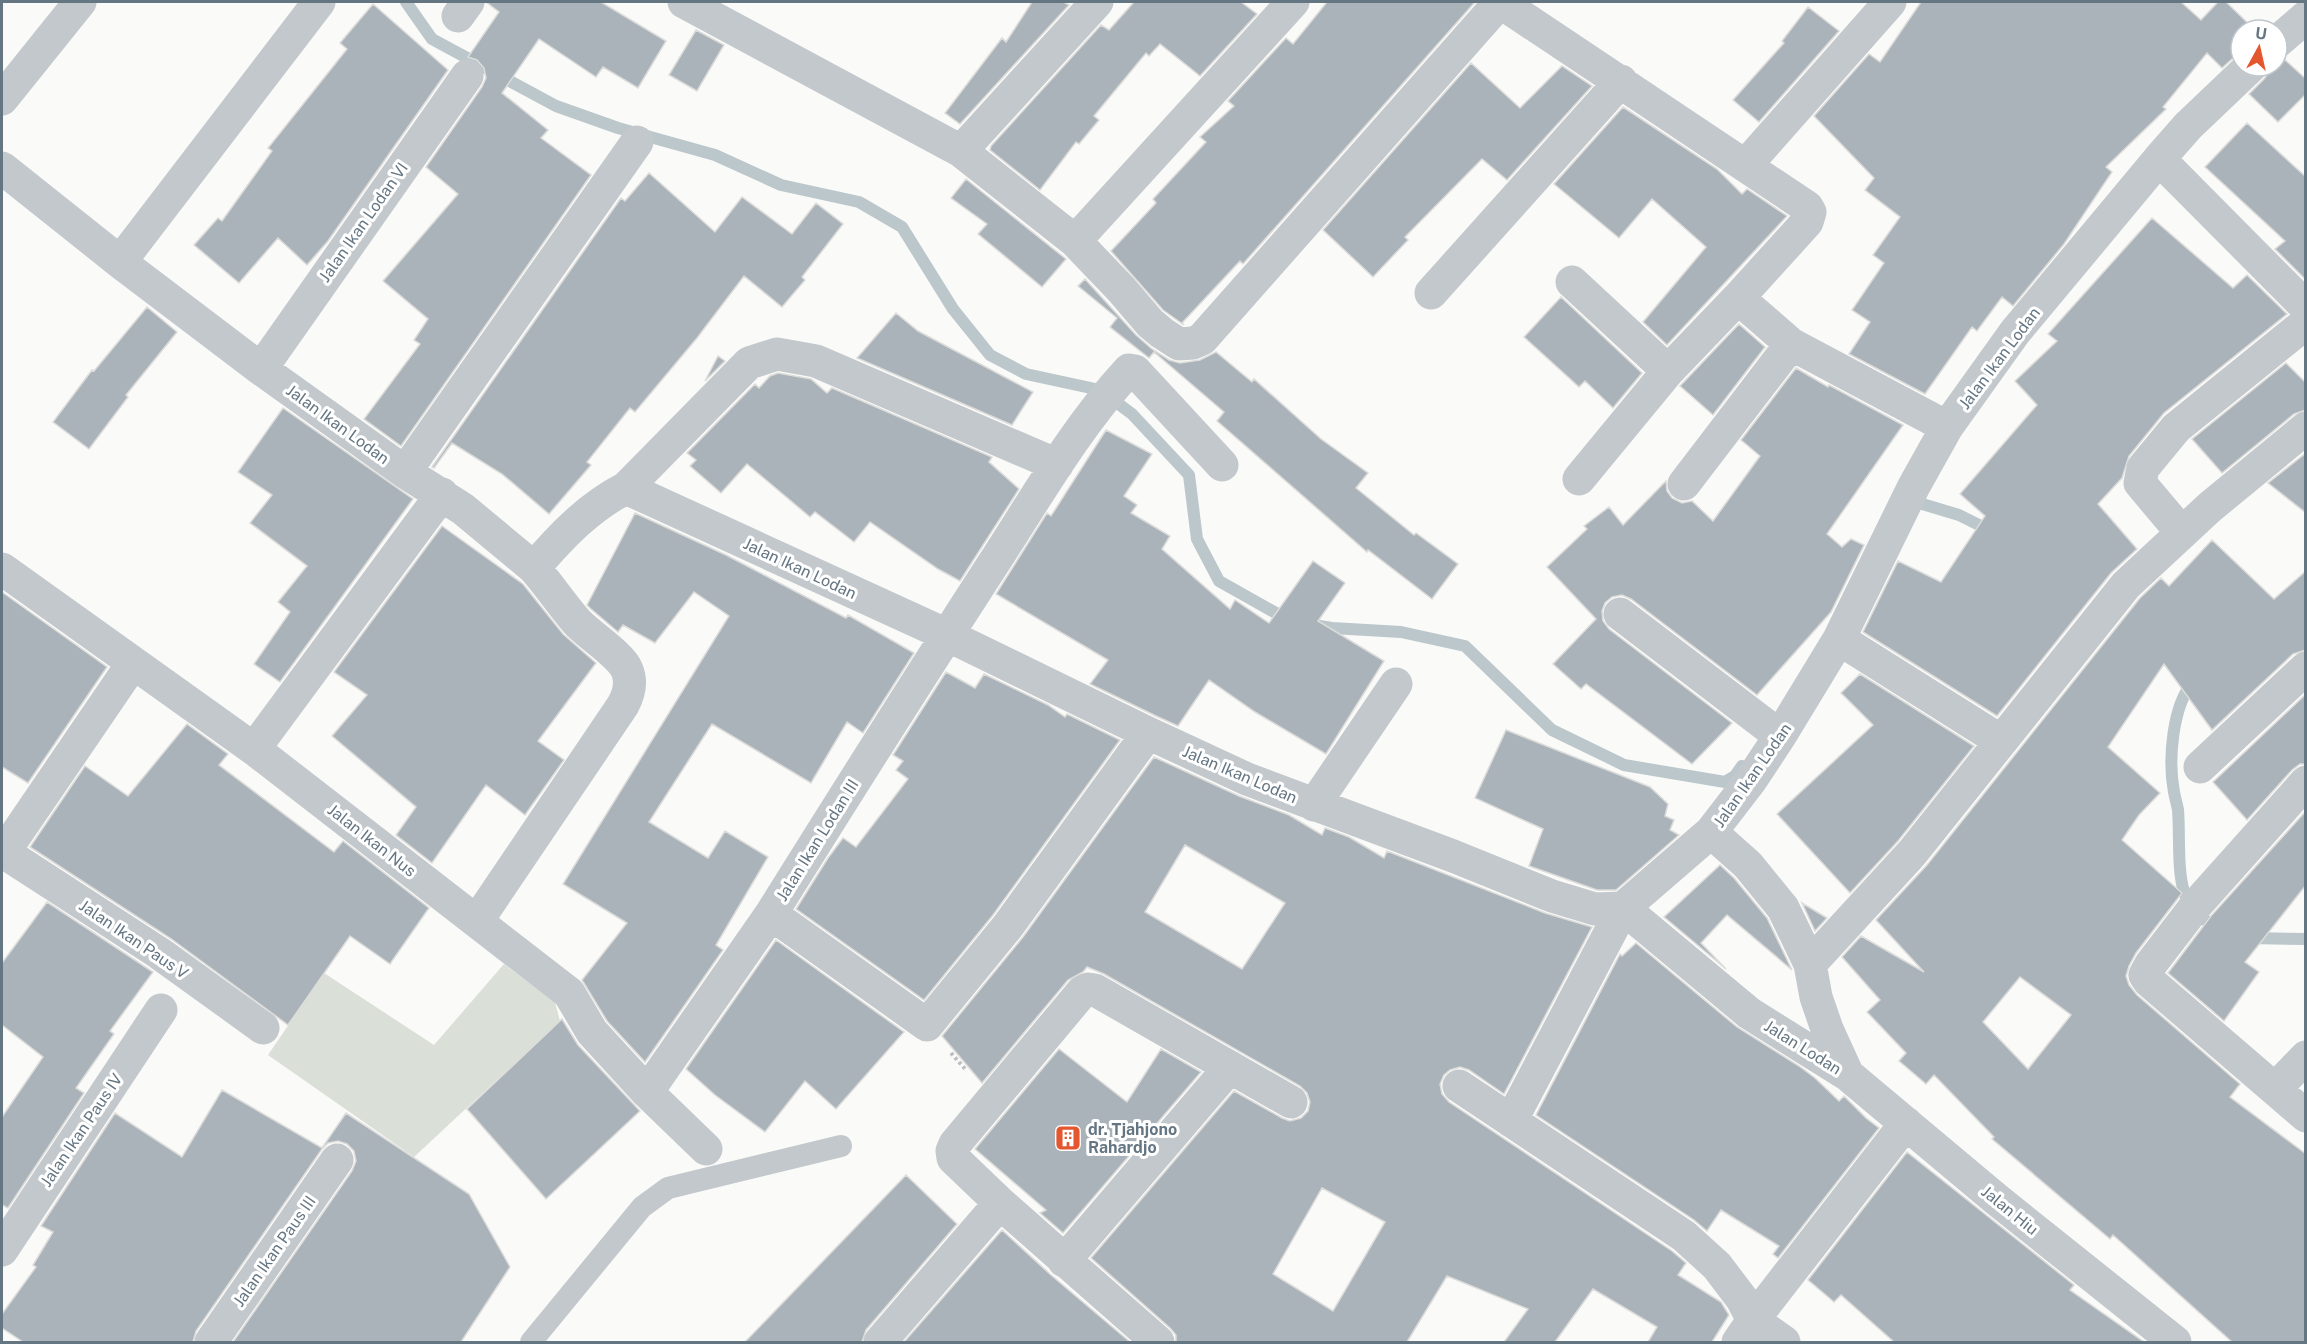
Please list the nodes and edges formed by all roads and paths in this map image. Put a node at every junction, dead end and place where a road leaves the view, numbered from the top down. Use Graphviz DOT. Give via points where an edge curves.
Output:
graph roads {
  1 [pos="80,2"];
  2 [pos="319,2"];
  3 [pos="684,2"];
  4 [pos="1097,2"];
  5 [pos="1293,2"];
  6 [pos="1500,2"];
  7 [pos="1890,2"];
  8 [pos="2306,17"];
  9 [pos="2289,32"];
  10 [pos="467,76"];
  11 [pos="2238,78"];
  12 [pos="1621,81"];
  13 [pos="2,99"];
  14 [pos="637,142"];
  15 [pos="961,151"];
  16 [pos="2159,159"];
  17 [pos="1746,165"];
  18 [pos="2,168"];
  19 [pos="1075,241"];
  20 [pos="120,262"];
  21 [pos="1572,282"];
  22 [pos="1431,293"];
  23 [pos="1738,298"];
  24 [pos="2306,307"];
  25 [pos="2306,323"];
  26 [pos="1791,344"];
  27 [pos="261,369"];
  28 [pos="1668,370"];
  29 [pos="1947,427"];
  30 [pos="2306,428"];
  31 [pos="1057,465"];
  32 [pos="1222,465"];
  33 [pos="405,472"];
  34 [pos="1579,479"];
  35 [pos="1684,484"];
  36 [pos="626,488"];
  37 [pos="442,494"];
  38 [pos="2182,533"];
  39 [pos="534,568"];
  40 [pos="2,569"];
  41 [pos="1620,614"];
  42 [pos="947,635"];
  43 [pos="1839,639"];
  44 [pos="133,663"];
  45 [pos="2306,668"];
  46 [pos="1396,684"];
  47 [pos="1771,728"];
  48 [pos="1148,733"];
  49 [pos="2001,741"];
  50 [pos="254,749"];
  51 [pos="2200,767"];
  52 [pos="2306,782"];
  53 [pos="1314,805"];
  54 [pos="1711,832"];
  55 [pos="2,853"];
  56 [pos="1623,908"];
  57 [pos="771,914"];
  58 [pos="477,921"];
  59 [pos="1810,964"];
  60 [pos="161,1010"];
  61 [pos="263,1028"];
  62 [pos="2306,1057"];
  63 [pos="1230,1067"];
  64 [pos="1848,1075"];
  65 [pos="1459,1086"];
  66 [pos="2276,1088"];
  67 [pos="647,1092"];
  68 [pos="1291,1102"];
  69 [pos="2306,1116"];
  70 [pos="1511,1121"];
  71 [pos="1906,1123"];
  72 [pos="841,1146"];
  73 [pos="706,1149"];
  74 [pos="337,1160"];
  75 [pos="1000,1203"];
  76 [pos="2,1250"];
  77 [pos="1064,1261"];
  78 [pos="1745,1331"];
  79 [pos="211,1342"];
  80 [pos="531,1342"];
  81 [pos="880,1342"];
  82 [pos="1158,1342"];
  83 [pos="1784,1342"];
  84 [pos="2175,1342"];
  1 -- 13 [label="street"];
  2 -- 20 [label="street"];
  3 -- 15 [label="street"];
  4 -- 15 [label="street"];
  5 -- 19 [label="street"];
  6 -- 12 [label="street"];
  6 -- 19 [label="street" via="1202,339 1179,344 1161,333"];
  7 -- 17 [label="street"];
  8 -- 9 [label="street"];
  10 -- 27 [label="street, Jalan Ikan Lodan VI"];
  11 -- 16 [label="street, Jalan Ikan Lodan"];
  12 -- 17 [label="street"];
  12 -- 22 [label="street"];
  14 -- 33 [label="street"];
  15 -- 19 [label="street"];
  16 -- 24 [label="street"];
  16 -- 29 [label="street, Jalan Ikan Lodan" via="2015,332"];
  17 -- 23 [label="street" via="1810,212 1807,222"];
  18 -- 20 [label="street, Jalan Ikan Lodan"];
  20 -- 27 [label="street, Jalan Ikan Lodan"];
  21 -- 28 [label="street"];
  23 -- 26 [label="street"];
  23 -- 28 [label="street"];
  25 -- 38 [label="street" via="2175,428 2143,468 2140,483"];
  26 -- 29 [label="street"];
  26 -- 35 [label="street"];
  27 -- 33 [label="street, Jalan Ikan Lodan"];
  28 -- 34 [label="street"];
  29 -- 43 [label="street, Jalan Ikan Lodan"];
  30 -- 38 [label="street"];
  31 -- 32 [label="street, Jalan Ikan Lodan III" via="1100,403 1129,370 1135,371"];
  31 -- 36 [label="street" via="816,361 777,354 749,363"];
  31 -- 42 [label="street, Jalan Ikan Lodan III"];
  33 -- 37 [label="street, Jalan Ikan Lodan"];
  36 -- 39 [label="street" via="610,496 564,534"];
  36 -- 42 [label="street, Jalan Ikan Lodan"];
  37 -- 39 [label="street, Jalan Ikan Lodan"];
  37 -- 50 [label="street"];
  38 -- 49 [label="street" via="2119,594"];
  39 -- 58 [label="street, Jalan Ikan Lodan" via="574,619 627,669 629,693"];
  40 -- 44 [label="street, Jalan Ikan Nus"];
  41 -- 47 [label="street"];
  42 -- 48 [label="street, Jalan Ikan Lodan"];
  42 -- 57 [label="street, Jalan Ikan Lodan III"];
  43 -- 47 [label="street, Jalan Ikan Lodan"];
  43 -- 49 [label="street"];
  44 -- 50 [label="street, Jalan Ikan Nus"];
  44 -- 55 [label="street, Jalan Ikan Paus V"];
  45 -- 51 [label="street"];
  46 -- 53 [label="street"];
  47 -- 54 [label="street, Jalan Ikan Lodan" via="1751,780"];
  48 -- 53 [label="street, Jalan Ikan Lodan"];
  48 -- 57 [label="street, Jalan Ikan Lodan III" via="1014,917 927,1025"];
  49 -- 59 [label="street" via="1912,853"];
  50 -- 58 [label="street, Jalan Ikan Nus"];
  52 -- 66 [label="street" via="2187,916 2146,971 2149,981"];
  53 -- 56 [label="street, Jalan Ikan Lodan" via="1552,896 1595,909"];
  54 -- 56 [label="street, Jalan Ikan Lodan"];
  54 -- 59 [label="street, Jalan Lodan" via="1748,865 1783,908"];
  55 -- 61 [label="street, Jalan Ikan Paus V" via="159,953"];
  56 -- 64 [label="street, Jalan Lodan" via="1749,1013"];
  56 -- 70 [label="street"];
  57 -- 67 [label="street"];
  58 -- 67 [label="street, Jalan Ikan Nus" via="569,993 592,1032"];
  59 -- 64 [label="street, Jalan Lodan" via="1816,997"];
  60 -- 76 [label="street, Jalan Ikan Paus IV"];
  62 -- 66 [label="street"];
  63 -- 68 [label="street"];
  63 -- 75 [label="street" via="1095,990 1082,992 952,1151 953,1158"];
  63 -- 77 [label="street"];
  64 -- 71 [label="street, Jalan Hiu"];
  65 -- 70 [label="street"];
  66 -- 69 [label="street"];
  67 -- 73 [label="street, Jalan Ikan Nus"];
  70 -- 78 [label="street" via="1684,1236 1717,1266 1742,1299"];
  71 -- 78 [label="street"];
  71 -- 84 [label="street, Jalan Hiu"];
  72 -- 80 [label="lane" via="668,1188 642,1207"];
  74 -- 79 [label="street, Jalan Ikan Paus III"];
  75 -- 77 [label="street"];
  75 -- 81 [label="street"];
  77 -- 82 [label="street"];
  78 -- 83 [label="street"];
}
